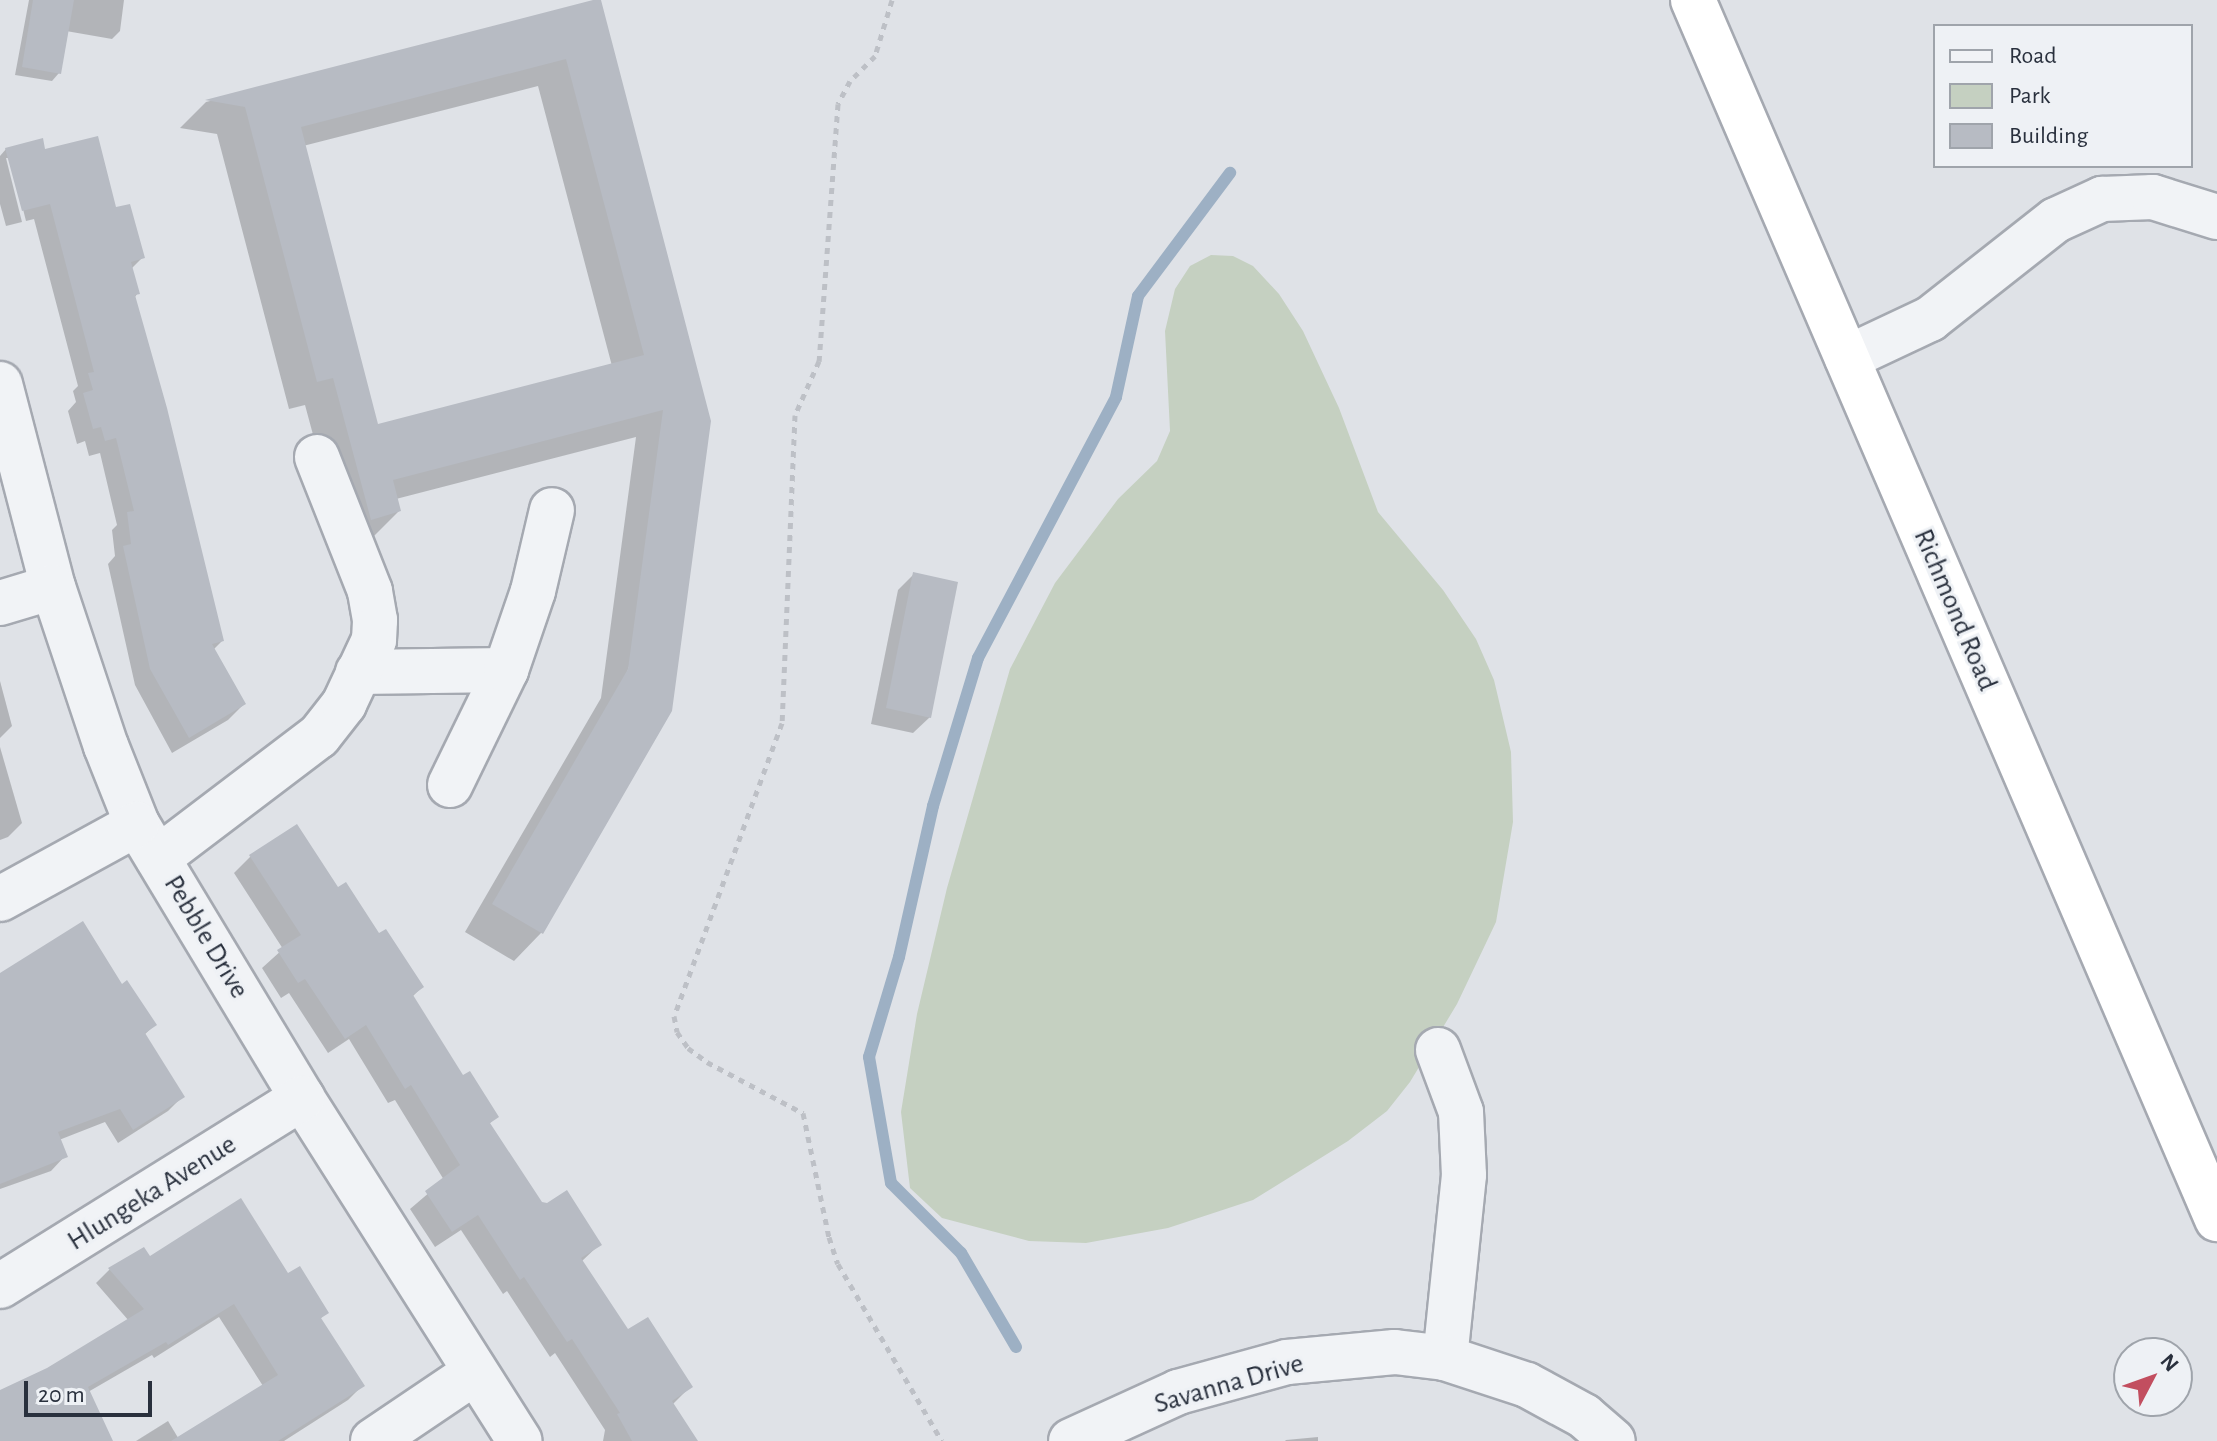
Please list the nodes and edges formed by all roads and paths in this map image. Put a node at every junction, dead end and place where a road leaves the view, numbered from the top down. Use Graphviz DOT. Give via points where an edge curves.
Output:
graph roads {
  1 [pos="892,0"];
  2 [pos="1693,0"];
  3 [pos="2217,217"];
  4 [pos="1847,358"];
  5 [pos="0,384"];
  6 [pos="317,457"];
  7 [pos="552,510"];
  8 [pos="53,587"];
  9 [pos="0,603"];
  10 [pos="506,670"];
  11 [pos="358,672"];
  12 [pos="450,785"];
  13 [pos="148,841"];
  14 [pos="0,899"];
  15 [pos="1438,1050"];
  16 [pos="302,1098"];
  17 [pos="2217,1219"];
  18 [pos="0,1286"];
  19 [pos="1445,1358"];
  20 [pos="474,1373"];
  21 [pos="373,1441"];
  22 [pos="520,1441"];
  23 [pos="942,1441"];
  24 [pos="1071,1441"];
  25 [pos="1613,1441"];
  1 -- 23 [label="path" via="875,56 850,81 838,104 819,361 795,415 782,723 674,1016 688,1048 803,1113 838,1264"];
  2 -- 4 [label="highway, Richmond Road"];
  3 -- 4 [label="street" via="2153,197 2102,199 2056,220 1930,319"];
  4 -- 17 [label="highway, Richmond Road"];
  5 -- 8 [label="street, Pebble Drive"];
  6 -- 11 [label="street" via="370,591 374,640"];
  7 -- 10 [label="street" via="533,591"];
  8 -- 9 [label="street"];
  8 -- 13 [label="street, Pebble Drive" via="106,746"];
  10 -- 11 [label="street"];
  10 -- 12 [label="street"];
  11 -- 13 [label="street" via="344,704 319,736"];
  13 -- 14 [label="street"];
  13 -- 16 [label="street, Pebble Drive"];
  15 -- 19 [label="street" via="1461,1112 1464,1175"];
  16 -- 18 [label="street, Hlungeka Avenue"];
  16 -- 20 [label="street, Pebble Drive"];
  19 -- 24 [label="street, Savanna Drive" via="1395,1352 1287,1362 1178,1392"];
  19 -- 25 [label="street, Savanna Drive" via="1527,1385 1584,1416"];
  20 -- 21 [label="street"];
  20 -- 22 [label="street, Pebble Drive"];
}
